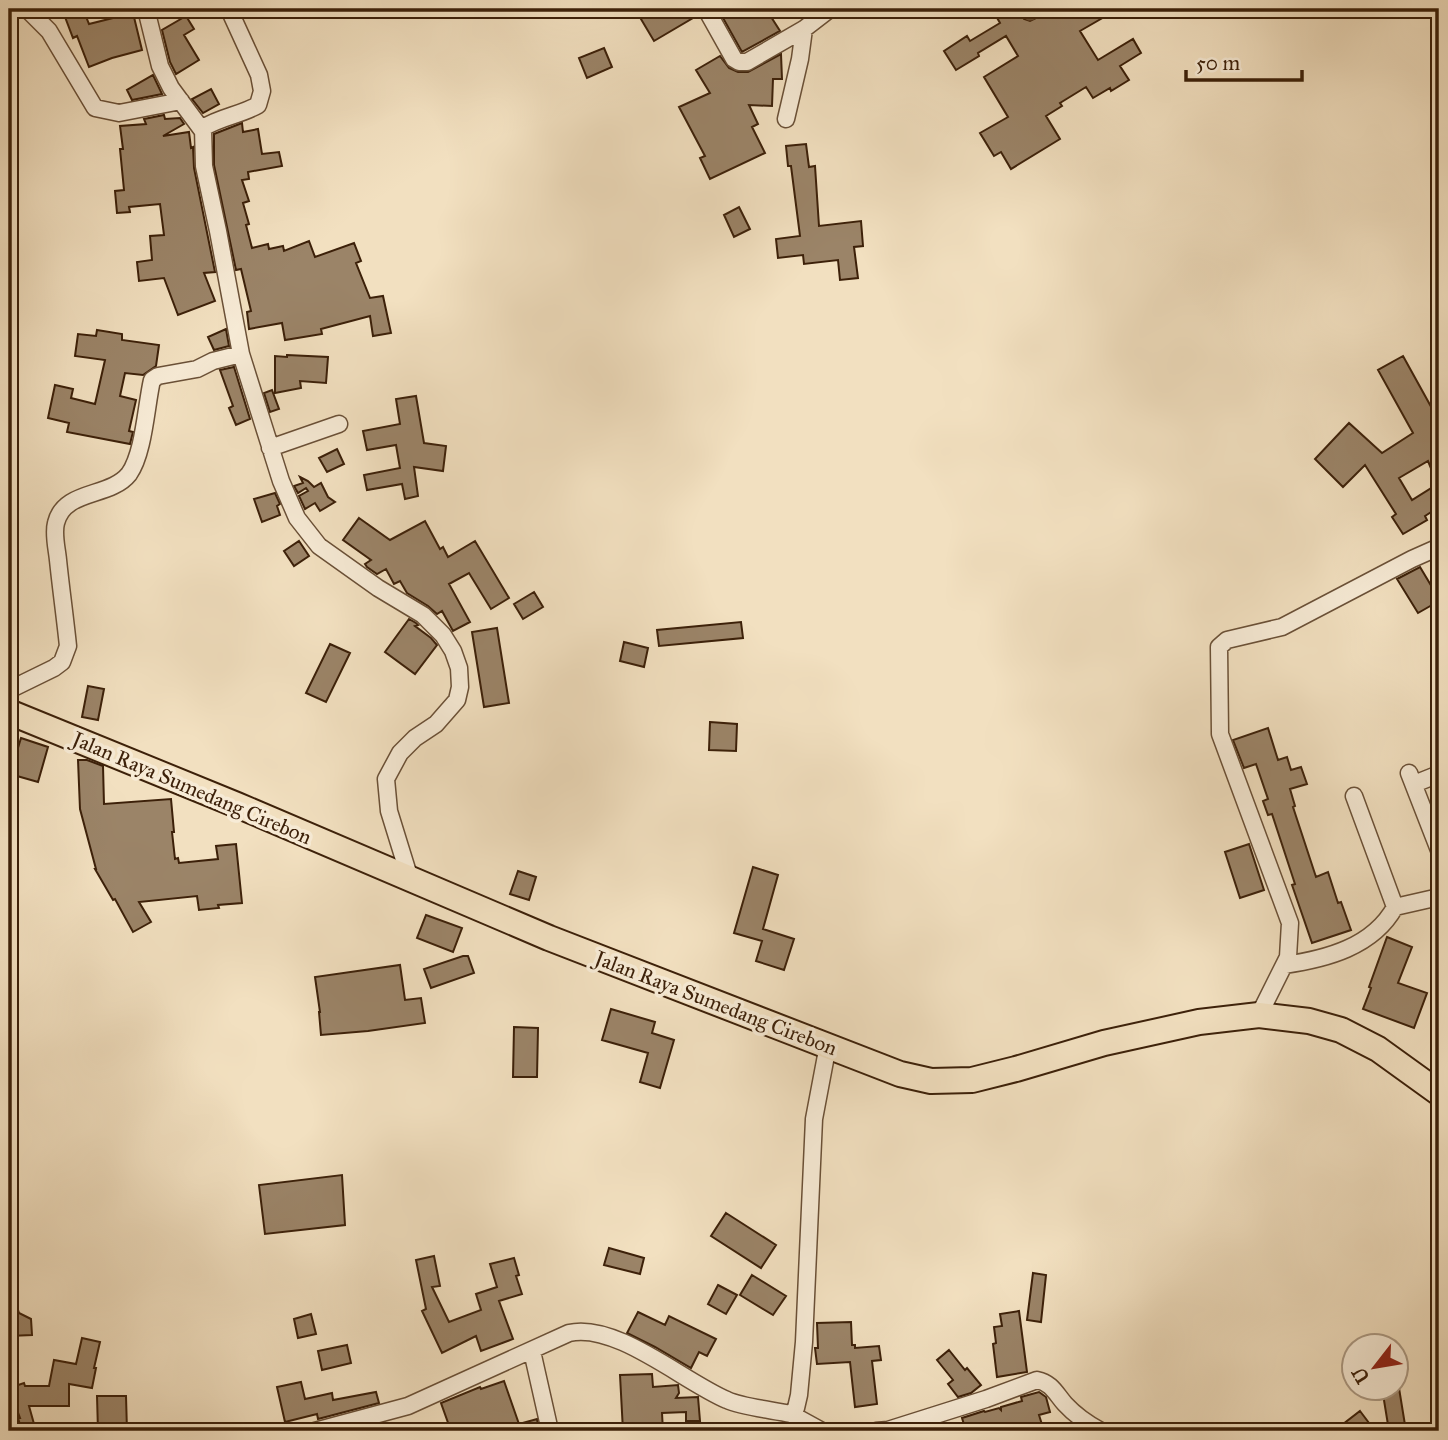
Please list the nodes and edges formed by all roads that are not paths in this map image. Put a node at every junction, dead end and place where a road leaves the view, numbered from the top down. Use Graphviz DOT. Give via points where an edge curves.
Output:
graph roads {
  1 [pos="27,9"];
  2 [pos="146,9"];
  3 [pos="231,9"];
  4 [pos="706,9"];
  5 [pos="830,9"];
  6 [pos="804,29"];
  7 [pos="181,101"];
  8 [pos="786,119"];
  9 [pos="202,130"];
  10 [pos="241,354"];
  11 [pos="339,424"];
  12 [pos="270,448"];
  13 [pos="1439,547"];
  14 [pos="9,690"];
  15 [pos="9,712"];
  16 [pos="1439,774"];
  17 [pos="1353,796"];
  18 [pos="1439,850"];
  19 [pos="410,879"];
  20 [pos="1439,897"];
  21 [pos="1395,907"];
  22 [pos="1284,965"];
  23 [pos="1259,1015"];
  24 [pos="828,1045"];
  25 [pos="1439,1093"];
  26 [pos="532,1351"];
  27 [pos="791,1414"];
  28 [pos="315,1431"];
  29 [pos="550,1431"];
  30 [pos="822,1431"];
  31 [pos="876,1431"];
  32 [pos="1101,1431"];
  1 -- 7 [label="street" via="49,30 95,108 120,113"];
  2 -- 7 [label="street" via="159,66"];
  3 -- 9 [label="street" via="262,91 258,105"];
  4 -- 6 [label="street" via="739,62 747,62"];
  5 -- 6 [label="street"];
  6 -- 8 [label="street"];
  7 -- 9 [label="street"];
  9 -- 10 [label="street" via="204,166"];
  10 -- 12 [label="street"];
  10 -- 14 [label="street" via="152,380 137,458 129,473 109,488 77,498 56,522 68,646 62,662"];
  11 -- 12 [label="street"];
  12 -- 19 [label="street" via="297,518 319,546 423,615 443,635 459,668 457,700 400,753 386,779 389,811"];
  13 -- 22 [label="street" via="1282,627 1227,640 1219,647 1220,734 1290,923"];
  15 -- 19 [label="highway, Jalan Raya Sumedang Cirebon"];
  16 -- 18 [label="street" via="1411,779"];
  17 -- 21 [label="street"];
  19 -- 24 [label="highway, Jalan Raya Sumedang Cirebon" via="549,938"];
  20 -- 21 [label="street"];
  21 -- 22 [label="street" via="1380,929 1353,946 1313,961"];
  22 -- 23 [label="street"];
  23 -- 24 [label="highway, Jalan Raya Sumedang Cirebon" via="1104,1042 972,1080 931,1081 900,1074"];
  23 -- 25 [label="highway, Jalan Raya Sumedang Cirebon" via="1341,1030 1378,1049"];
  24 -- 27 [label="street" via="814,1119 803,1355 799,1395"];
  26 -- 27 [label="street" via="569,1333 588,1331 634,1348 729,1401"];
  26 -- 28 [label="street" via="408,1406"];
  26 -- 29 [label="street"];
  27 -- 30 [label="street"];
  31 -- 32 [label="street" via="1037,1380 1046,1381 1065,1404"];
}
